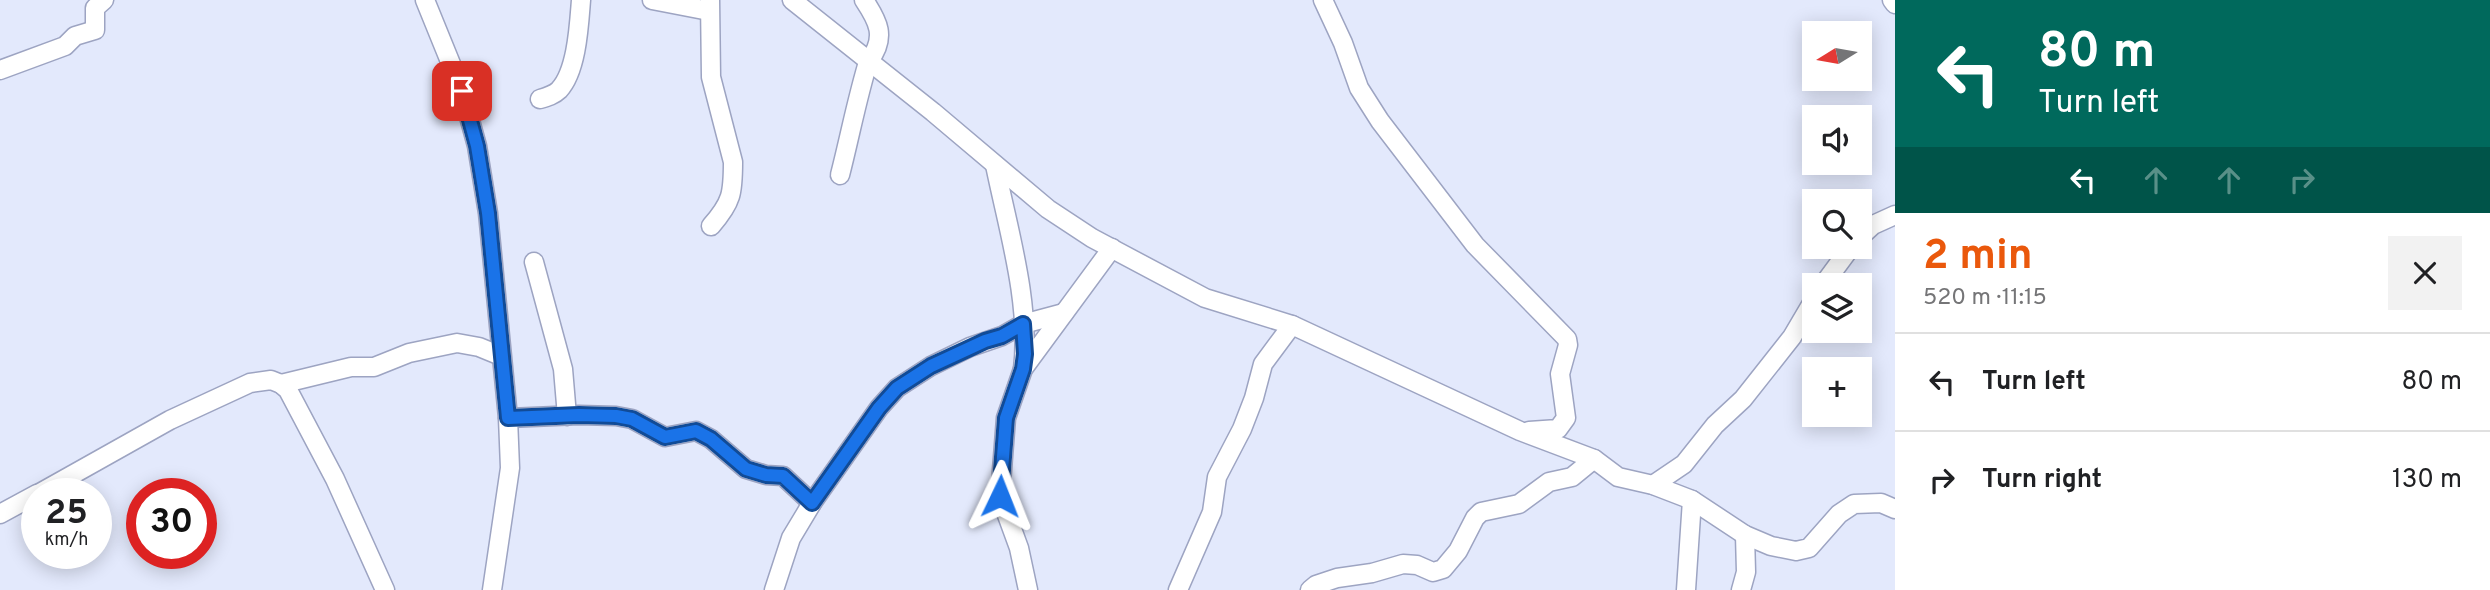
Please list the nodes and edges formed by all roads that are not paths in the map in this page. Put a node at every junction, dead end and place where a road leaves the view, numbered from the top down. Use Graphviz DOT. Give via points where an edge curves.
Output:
graph roads {
  1 [pos="104,0"];
  2 [pos="425,0"];
  3 [pos="581,0"];
  4 [pos="652,0"];
  5 [pos="792,0"];
  6 [pos="864,0"];
  7 [pos="1323,0"];
  8 [pos="710,5"];
  9 [pos="869,60"];
  10 [pos="0,70"];
  11 [pos="540,99"];
  12 [pos="995,165"];
  13 [pos="841,175"];
  14 [pos="1895,215"];
  15 [pos="711,226"];
  16 [pos="1872,226"];
  17 [pos="1112,248"];
  18 [pos="534,262"];
  19 [pos="1064,313"];
  20 [pos="1802,320"];
  21 [pos="1023,324"];
  22 [pos="1292,325"];
  23 [pos="501,356"];
  24 [pos="1023,369"];
  25 [pos="281,384"];
  26 [pos="567,416"];
  27 [pos="508,418"];
  28 [pos="1520,431"];
  29 [pos="1594,459"];
  30 [pos="66,478"];
  31 [pos="1653,485"];
  32 [pos="1692,500"];
  33 [pos="21,503"];
  34 [pos="812,503"];
  35 [pos="1895,509"];
  36 [pos="0,514"];
  37 [pos="1745,536"];
  38 [pos="385,590"];
  39 [pos="492,590"];
  40 [pos="774,590"];
  41 [pos="1028,590"];
  42 [pos="1178,590"];
  43 [pos="1310,590"];
  44 [pos="1686,590"];
  45 [pos="1741,590"];
  1 -- 10 [label="street" via="95,8 95,30"];
  2 -- 23 [label="street" via="462,91 477,146"];
  3 -- 11 [label="street" via="567,76 554,94"];
  4 -- 8 [label="street"];
  5 -- 9 [label="street"];
  6 -- 9 [label="street" via="878,20 874,55"];
  7 -- 28 [label="street" via="1359,88 1380,121 1475,245 1567,339 1560,374 1564,422 1558,429"];
  8 -- 15 [label="street" via="711,77 733,162 729,202"];
  9 -- 12 [label="street"];
  9 -- 13 [label="street"];
  12 -- 17 [label="street" via="1048,209"];
  12 -- 21 [label="street"];
  14 -- 16 [label="street"];
  17 -- 19 [label="street"];
  17 -- 22 [label="street" via="1205,298"];
  18 -- 26 [label="street" via="563,369"];
  19 -- 21 [label="street"];
  19 -- 24 [label="street"];
  20 -- 31 [label="street" via="1743,399 1714,425 1684,464"];
  21 -- 24 [label="street"];
  21 -- 34 [label="street" via="931,366 897,388"];
  22 -- 28 [label="street"];
  22 -- 42 [label="street" via="1263,364 1242,429 1217,477 1212,512"];
  23 -- 25 [label="street" via="457,343 367,368"];
  23 -- 27 [label="street"];
  24 -- 41 [label="street" via="1006,418 1000,496"];
  25 -- 30 [label="street" via="261,380 240,387"];
  25 -- 38 [label="street" via="335,479"];
  26 -- 27 [label="street"];
  26 -- 34 [label="street" via="632,419 665,437 703,433 746,469 783,476"];
  27 -- 39 [label="street" via="510,468"];
  28 -- 29 [label="street"];
  29 -- 31 [label="street" via="1618,477"];
  29 -- 43 [label="street" via="1572,477 1549,482 1520,504 1481,512 1443,569 1433,572 1403,564 1337,578"];
  31 -- 32 [label="street"];
  32 -- 37 [label="street"];
  32 -- 44 [label="street"];
  33 -- 36 [label="street"];
  34 -- 40 [label="street" via="791,538"];
  35 -- 37 [label="street" via="1881,503 1854,504 1804,551 1785,550"];
  37 -- 45 [label="street"];
}
